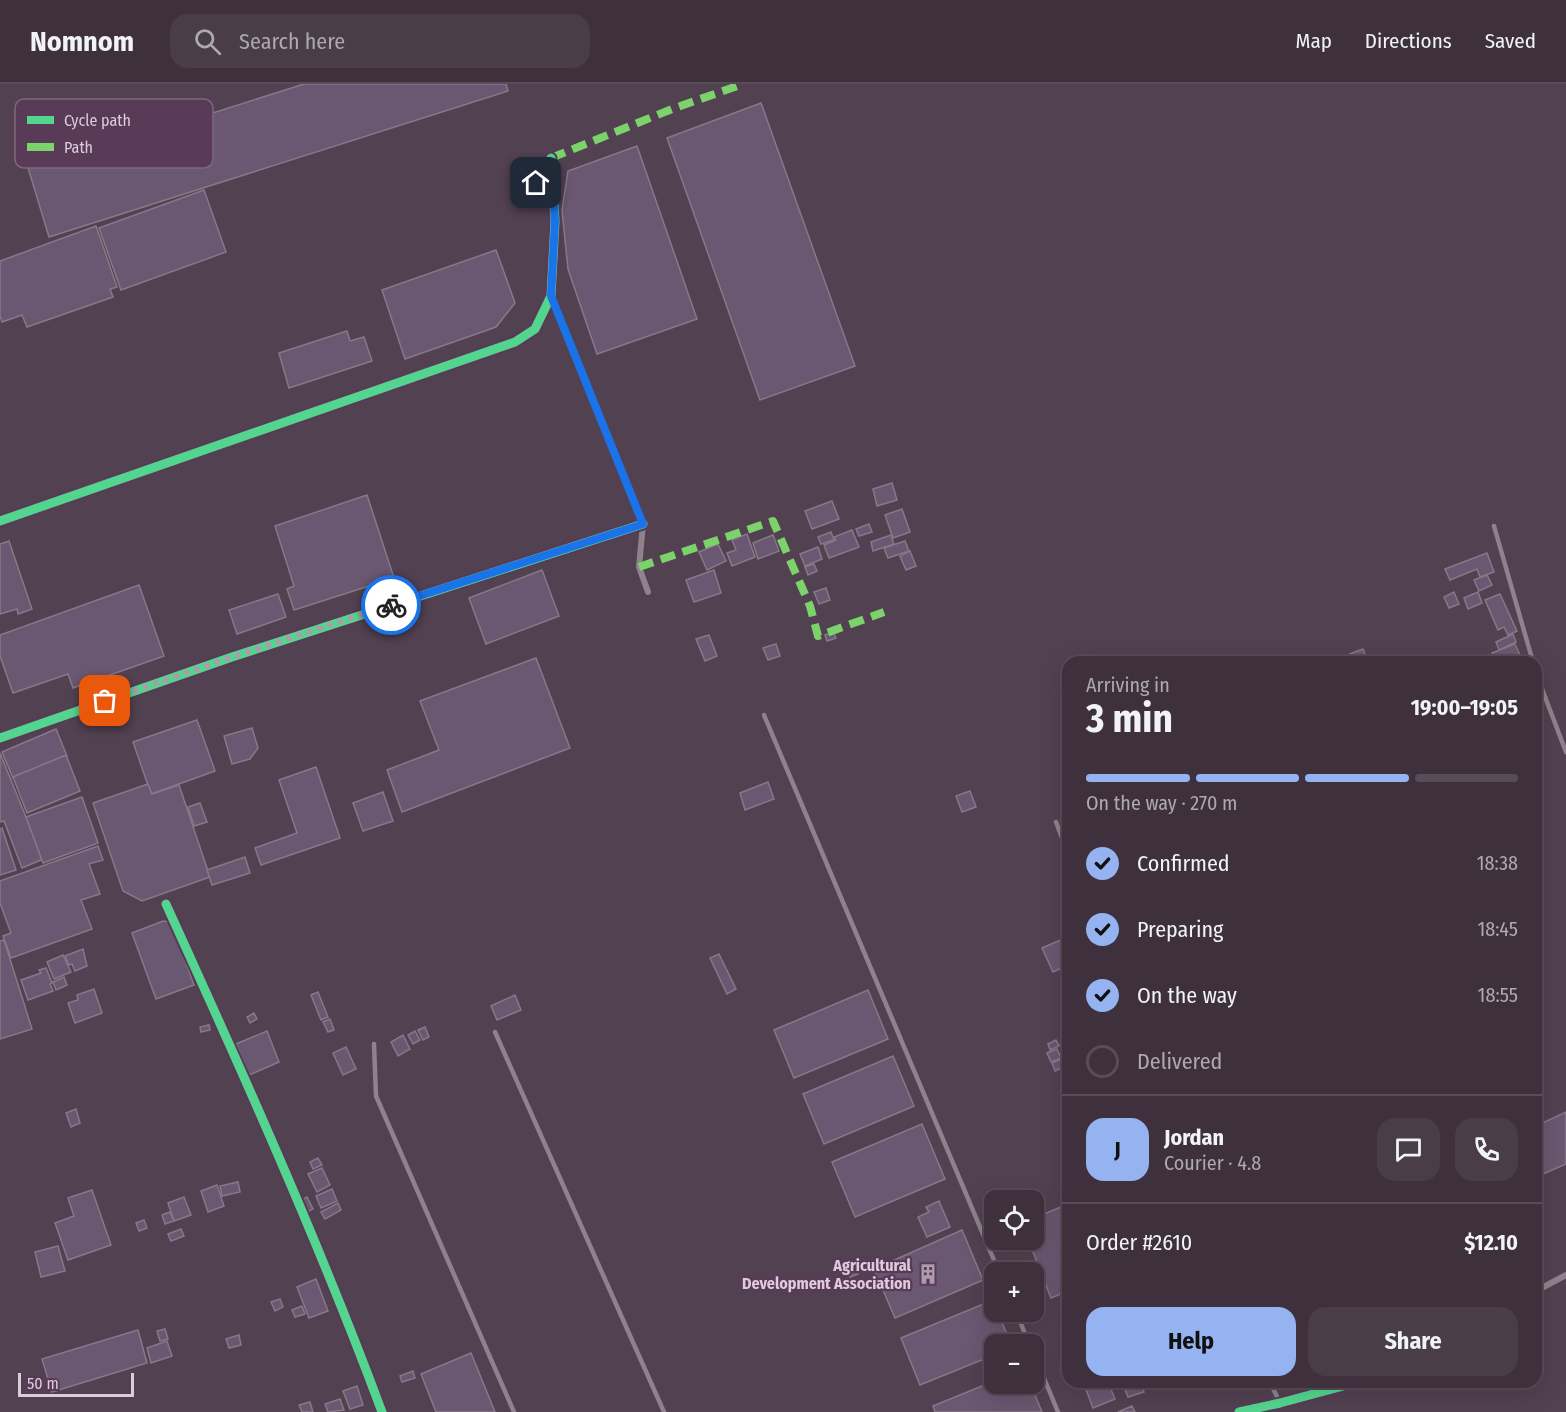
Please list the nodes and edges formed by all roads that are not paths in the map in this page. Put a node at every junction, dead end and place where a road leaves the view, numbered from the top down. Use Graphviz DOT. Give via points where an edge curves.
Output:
graph roads {
  1 [pos="551,158"];
  2 [pos="551,296"];
  3 [pos="0,521"];
  4 [pos="643,524"];
  5 [pos="1494,526"];
  6 [pos="648,592"];
  7 [pos="1531,656"];
  8 [pos="1542,689"];
  9 [pos="764,715"];
  10 [pos="0,738"];
  11 [pos="1566,752"];
  12 [pos="1056,822"];
  13 [pos="1062,838"];
  14 [pos="166,904"];
  15 [pos="495,1032"];
  16 [pos="374,1044"];
  17 [pos="995,1262"];
  18 [pos="1566,1275"];
  19 [pos="1542,1288"];
  20 [pos="1044,1378"];
  21 [pos="1273,1388"];
  22 [pos="1336,1388"];
  23 [pos="1280,1403"];
  24 [pos="382,1412"];
  25 [pos="514,1412"];
  26 [pos="664,1412"];
  27 [pos="1058,1412"];
  28 [pos="1239,1412"];
  1 -- 2 [label="street" via="536,183 554,205"];
  2 -- 3 [label="street" via="535,329 515,342"];
  2 -- 4 [label="street"];
  4 -- 6 [label="street" via="639,567"];
  4 -- 10 [label="street" via="232,657"];
  5 -- 7 [label="lane"];
  8 -- 11 [label="lane"];
  9 -- 17 [label="lane"];
  12 -- 13 [label="lane"];
  14 -- 24 [label="street" via="246,1081"];
  15 -- 26 [label="lane"];
  16 -- 25 [label="lane" via="376,1095"];
  18 -- 19 [label="street"];
  20 -- 27 [label="lane"];
  21 -- 23 [label="lane"];
  22 -- 23 [label="street"];
  23 -- 28 [label="street"];
}
